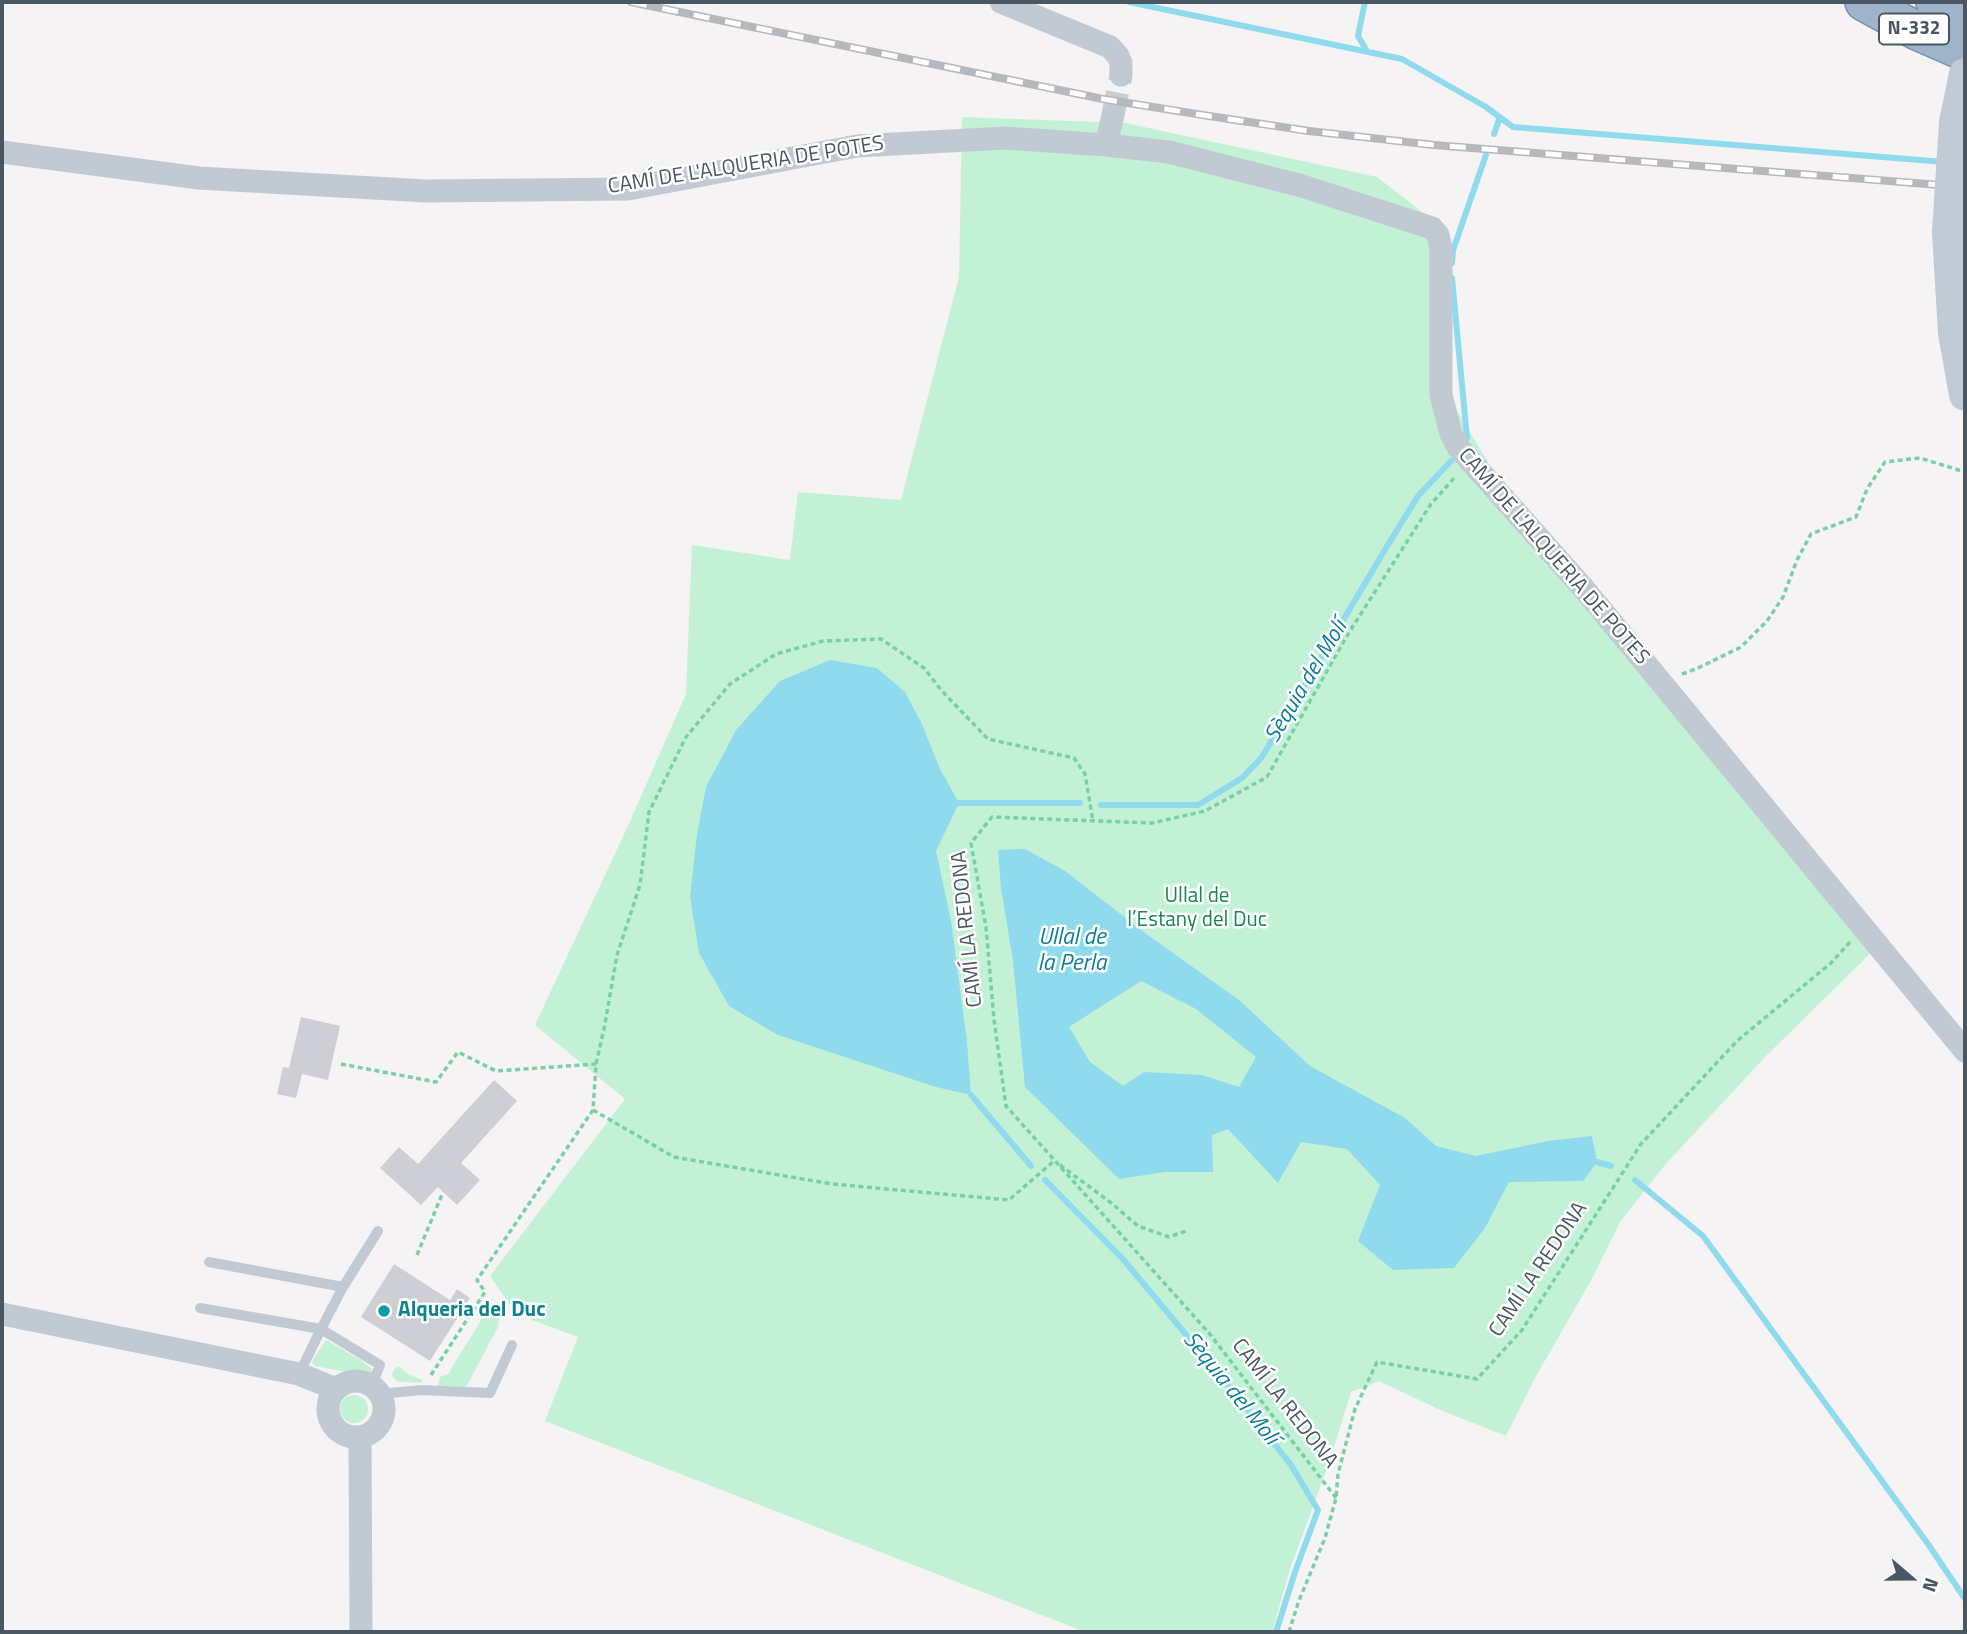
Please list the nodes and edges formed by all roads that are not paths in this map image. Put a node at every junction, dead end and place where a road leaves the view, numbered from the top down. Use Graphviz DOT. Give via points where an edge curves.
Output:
graph roads {
  1 [pos="1001,2"];
  2 [pos="1864,2"];
  3 [pos="1935,2"];
  4 [pos="1965,15"];
  5 [pos="1965,52"];
  6 [pos="1965,74"];
  7 [pos="1121,75"];
  8 [pos="1113,115"];
  9 [pos="1106,145"];
  10 [pos="2,152"];
  11 [pos="1965,395"];
  12 [pos="1965,1051"];
  13 [pos="378,1231"];
  14 [pos="209,1262"];
  15 [pos="342,1287"];
  16 [pos="200,1308"];
  17 [pos="2,1314"];
  18 [pos="321,1329"];
  19 [pos="512,1345"];
  20 [pos="299,1374"];
  21 [pos="336,1389"];
  22 [pos="376,1390"];
  23 [pos="360,1437"];
  24 [pos="361,1632"];
  1 -- 7 [label="street" via="1110,47 1121,63"];
  2 -- 5 [label="highway, N-332"];
  3 -- 4 [label="highway"];
  6 -- 11 [label="main road, bridge" via="1955,121 1948,232 1954,332"];
  8 -- 9 [label="street"];
  9 -- 10 [label="street, CAMÍ DE L'ALQUERIA DE POTES" via="1005,138 857,146 628,189 426,191 199,178"];
  9 -- 12 [label="street, CAMÍ DE L'ALQUERIA DE POTES" via="1197,158 1432,228 1441,248 1441,395 1451,435 1585,590"];
  13 -- 15 [label="lane"];
  14 -- 15 [label="lane"];
  15 -- 18 [label="lane"];
  16 -- 18 [label="lane"];
  17 -- 20 [label="street"];
  18 -- 20 [label="lane"];
  18 -- 22 [label="lane" via="380,1365"];
  19 -- 22 [label="lane" via="490,1393"];
  20 -- 21 [label="street"];
  21 -- 22 [label="street" via="363,1381"];
  21 -- 23 [label="street" via="328,1405 331,1422 343,1434"];
  22 -- 23 [label="street" via="384,1403 382,1421"];
  23 -- 24 [label="street"];
}
